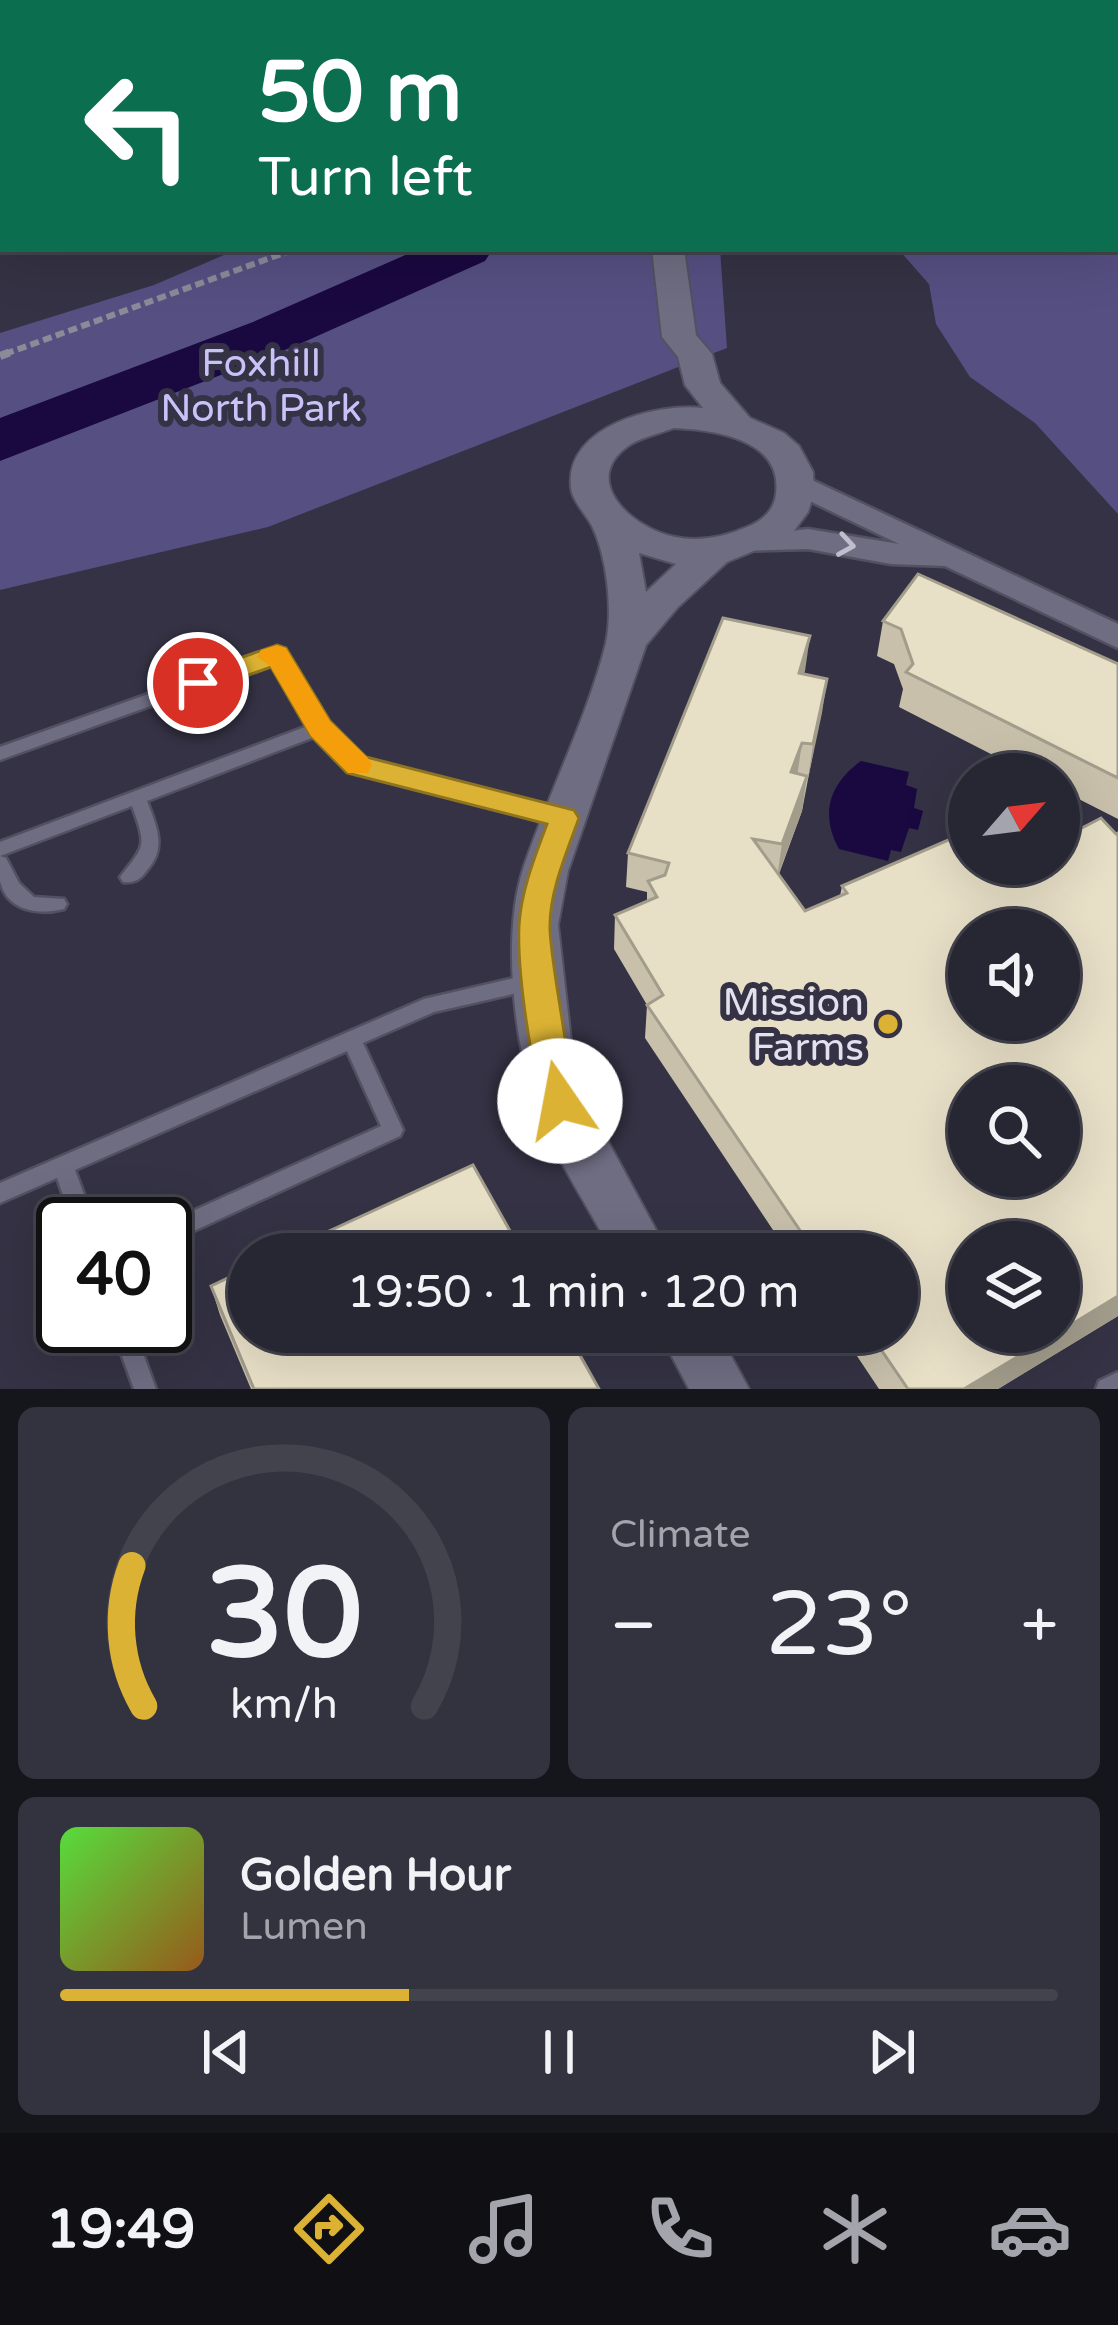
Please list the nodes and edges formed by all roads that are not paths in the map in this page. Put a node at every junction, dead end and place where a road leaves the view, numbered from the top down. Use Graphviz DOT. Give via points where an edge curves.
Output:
graph roads {
  1 [pos="668,252"];
  2 [pos="679,337"];
  3 [pos="638,424"];
  4 [pos="736,424"];
  5 [pos="797,483"];
  6 [pos="612,526"];
  7 [pos="732,548"];
  8 [pos="943,557"];
  9 [pos="1118,637"];
  10 [pos="627,640"];
  11 [pos="320,728"];
  12 [pos="0,754"];
  13 [pos="137,798"];
  14 [pos="564,818"];
  15 [pos="0,849"];
  16 [pos="0,862"];
  17 [pos="129,878"];
  18 [pos="58,904"];
  19 [pos="539,980"];
  20 [pos="352,1040"];
  21 [pos="63,1166"];
  22 [pos="0,1193"];
  23 [pos="74,1197"];
  24 [pos="192,1222"];
  25 [pos="631,1233"];
  26 [pos="132,1353"];
  27 [pos="699,1353"];
  28 [pos="1118,1383"];
  29 [pos="146,1389"];
  30 [pos="720,1389"];
  31 [pos="1108,1389"];
  1 -- 2 [label="street"];
  2 -- 3 [label="street" via="668,356 671,388"];
  2 -- 4 [label="street" via="695,354 703,385"];
  3 -- 4 [label="street" via="688,417"];
  3 -- 6 [label="street" via="611,438 586,480 592,504"];
  4 -- 5 [label="street" via="768,440"];
  5 -- 7 [label="street" via="785,518"];
  5 -- 8 [label="street"];
  6 -- 7 [label="street" via="659,547"];
  6 -- 10 [label="street" via="626,576"];
  7 -- 8 [label="street, one-way" via="808,539"];
  7 -- 10 [label="street" via="664,597"];
  8 -- 9 [label="street"];
  10 -- 14 [label="street"];
  11 -- 12 [label="lane" via="277,654"];
  11 -- 13 [label="lane"];
  11 -- 14 [label="lane" via="357,765"];
  13 -- 15 [label="lane"];
  13 -- 17 [label="lane" via="153,843"];
  14 -- 19 [label="street" via="534,925"];
  16 -- 18 [label="lane" via="30,905"];
  19 -- 20 [label="lane" via="431,1005"];
  19 -- 25 [label="street" via="560,1101"];
  20 -- 21 [label="lane"];
  20 -- 24 [label="lane" via="393,1130"];
  21 -- 22 [label="lane"];
  21 -- 23 [label="lane"];
  26 -- 29 [label="lane"];
  27 -- 30 [label="street"];
  28 -- 31 [label="lane"];
}
